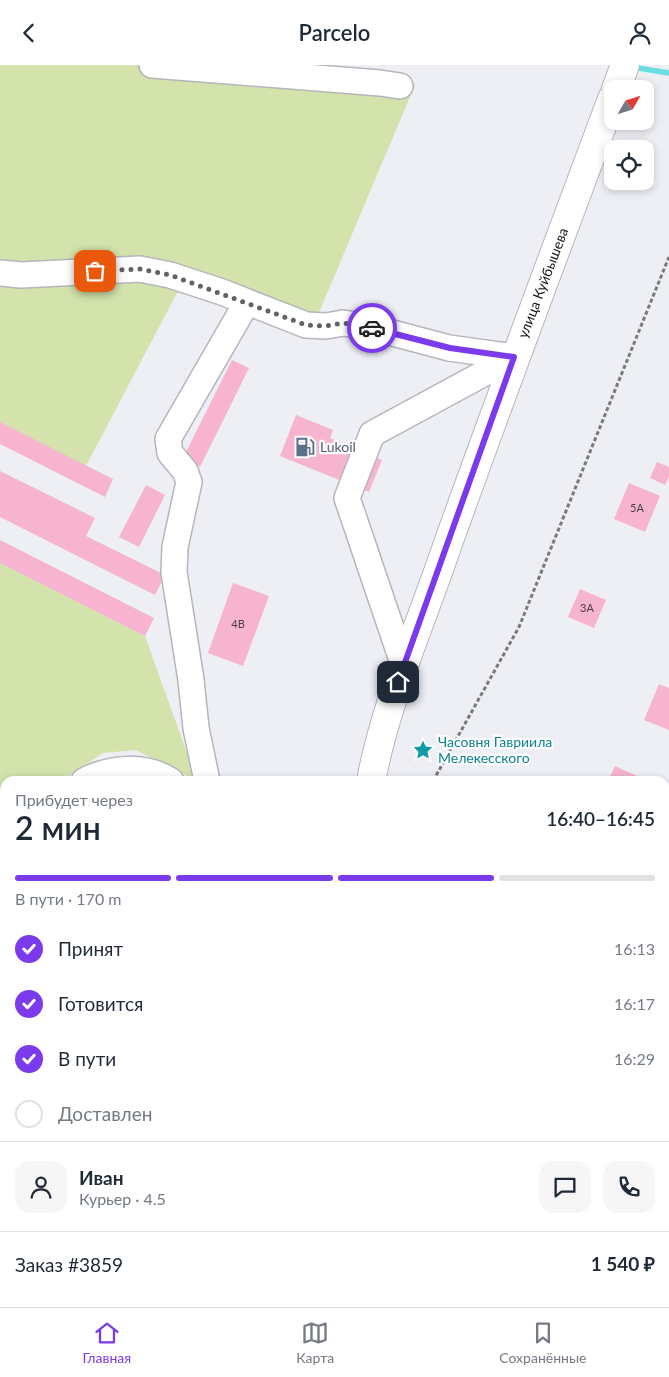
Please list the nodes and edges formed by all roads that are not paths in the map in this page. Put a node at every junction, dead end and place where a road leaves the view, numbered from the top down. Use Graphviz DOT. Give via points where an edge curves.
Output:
graph roads {
  1 [pos="152,65"];
  2 [pos="625,65"];
  3 [pos="619,80"];
  4 [pos="400,87"];
  5 [pos="604,122"];
  6 [pos="0,273"];
  7 [pos="247,302"];
  8 [pos="514,357"];
  9 [pos="403,663"];
  10 [pos="96,776"];
  11 [pos="158,776"];
  12 [pos="206,776"];
  13 [pos="372,776"];
  1 -- 4 [label="street"];
  2 -- 3 [label="highway"];
  5 -- 8 [label="highway, улица Куйбышева"];
  6 -- 7 [label="street" via="20,275 140,269 170,275"];
  7 -- 8 [label="street" via="306,325 352,324 450,348"];
  7 -- 12 [label="street" via="168,439 170,453 190,482 175,547 174,572"];
  8 -- 9 [label="highway, улица Куйбышева"];
  8 -- 9 [label="street" via="372,434 347,498"];
  9 -- 13 [label="highway, улица Куйбышева"];
  10 -- 11 [label="street" via="114,769"];
}
